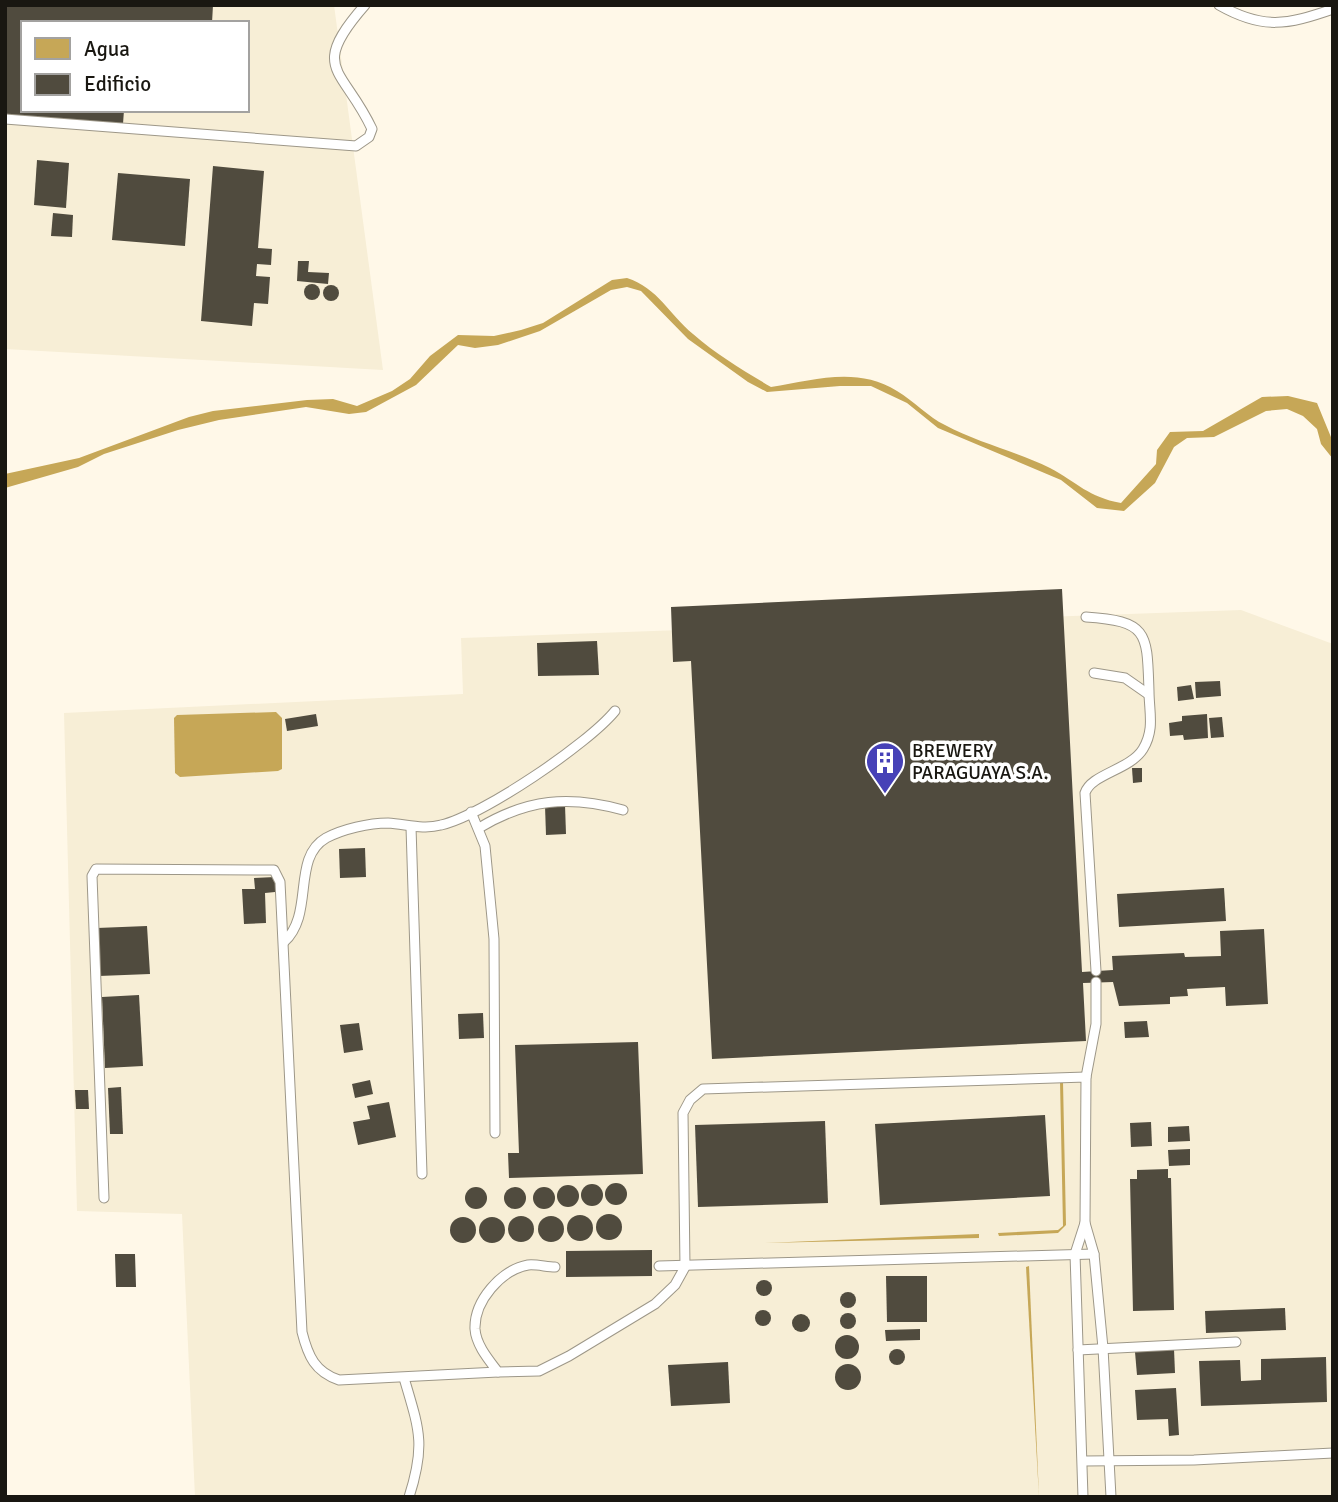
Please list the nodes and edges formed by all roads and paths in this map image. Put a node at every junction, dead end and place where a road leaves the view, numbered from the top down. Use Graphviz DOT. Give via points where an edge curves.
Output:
graph roads {
  1 [pos="365,5"];
  2 [pos="1219,5"];
  3 [pos="1333,9"];
  4 [pos="5,119"];
  5 [pos="1086,617"];
  6 [pos="1094,673"];
  7 [pos="1149,694"];
  8 [pos="615,711"];
  9 [pos="623,810"];
  10 [pos="471,813"];
  11 [pos="411,827"];
  12 [pos="479,828"];
  13 [pos="284,942"];
  14 [pos="1096,971"];
  15 [pos="1096,982"];
  16 [pos="1086,1077"];
  17 [pos="495,1133"];
  18 [pos="422,1174"];
  19 [pos="104,1198"];
  20 [pos="1085,1223"];
  21 [pos="1075,1254"];
  22 [pos="1094,1254"];
  23 [pos="659,1266"];
  24 [pos="555,1267"];
  25 [pos="685,1267"];
  26 [pos="1236,1342"];
  27 [pos="1103,1348"];
  28 [pos="1079,1350"];
  29 [pos="498,1372"];
  30 [pos="404,1378"];
  31 [pos="1333,1453"];
  32 [pos="1084,1461"];
  33 [pos="1111,1461"];
  34 [pos="409,1497"];
  35 [pos="1083,1497"];
  36 [pos="1111,1497"];
  1 -- 4 [label="lane" via="340,35 332,56 340,78 372,129 356,146"];
  2 -- 3 [label="lane" via="1271,25"];
  5 -- 7 [label="lane" via="1122,619 1135,629 1149,653"];
  6 -- 7 [label="lane" via="1125,678"];
  7 -- 14 [label="lane" via="1151,727 1142,750 1131,763 1090,783 1085,793"];
  8 -- 10 [label="lane" via="603,726 544,769"];
  9 -- 12 [label="lane" via="594,802 536,802"];
  10 -- 11 [label="lane" via="441,825"];
  10 -- 12 [label="lane"];
  11 -- 13 [label="lane" via="388,823 353,828 317,845 308,864 299,925"];
  11 -- 18 [label="lane"];
  12 -- 17 [label="lane" via="485,846 494,939"];
  13 -- 19 [label="lane" via="280,882 274,870 96,869 91,882"];
  13 -- 30 [label="lane" via="302,1332 307,1354 327,1376 340,1380"];
  15 -- 16 [label="lane" via="1096,1024"];
  16 -- 20 [label="lane"];
  16 -- 25 [label="lane" via="703,1089 683,1113"];
  20 -- 21 [label="lane"];
  20 -- 22 [label="lane"];
  21 -- 22 [label="lane"];
  21 -- 25 [label="lane"];
  21 -- 28 [label="lane"];
  22 -- 27 [label="lane"];
  23 -- 25 [label="lane"];
  24 -- 29 [label="lane" via="528,1265 498,1280 487,1294 475,1329"];
  25 -- 29 [label="lane" via="675,1285 655,1304 569,1356 539,1371"];
  26 -- 27 [label="lane"];
  27 -- 28 [label="lane"];
  27 -- 33 [label="lane"];
  28 -- 32 [label="lane"];
  29 -- 30 [label="lane"];
  30 -- 34 [label="lane" via="421,1433 420,1462"];
  31 -- 33 [label="lane"];
  32 -- 33 [label="lane"];
  32 -- 35 [label="lane"];
  33 -- 36 [label="lane"];
}
